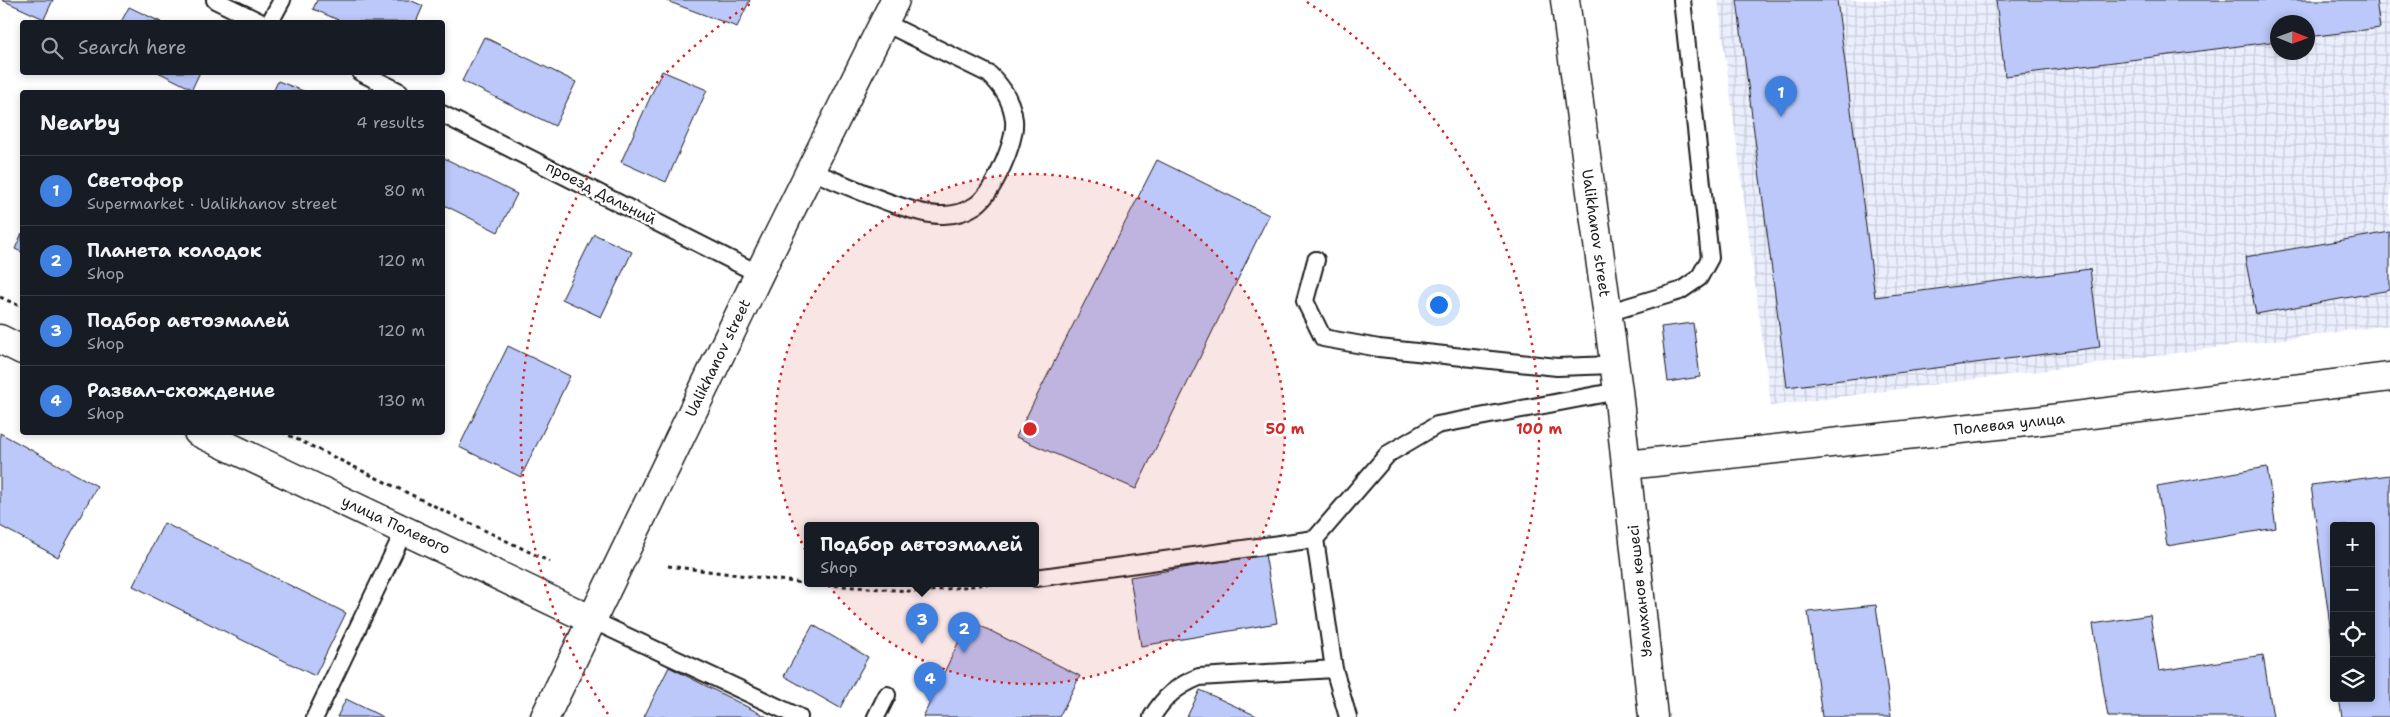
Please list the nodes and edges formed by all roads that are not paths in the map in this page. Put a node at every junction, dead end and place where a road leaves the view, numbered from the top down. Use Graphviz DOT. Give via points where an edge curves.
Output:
graph roads {
  1 [pos="215,0"];
  2 [pos="282,0"];
  3 [pos="1565,0"];
  4 [pos="1682,0"];
  5 [pos="889,11"];
  6 [pos="256,20"];
  7 [pos="271,20"];
  8 [pos="366,75"];
  9 [pos="396,90"];
  10 [pos="445,116"];
  11 [pos="811,171"];
  12 [pos="1316,260"];
  13 [pos="759,274"];
  14 [pos="1607,313"];
  15 [pos="0,339"];
  16 [pos="20,349"];
  17 [pos="2390,377"];
  18 [pos="1616,378"];
  19 [pos="204,435"];
  20 [pos="1627,465"];
  21 [pos="405,529"];
  22 [pos="1315,539"];
  23 [pos="1039,578"];
  24 [pos="592,620"];
  25 [pos="1334,669"];
  26 [pos="887,695"];
  27 [pos="315,717"];
  28 [pos="545,717"];
  29 [pos="799,717"];
  30 [pos="876,717"];
  31 [pos="1152,717"];
  32 [pos="1348,717"];
  33 [pos="1653,717"];
  1 -- 6 [label="lane"];
  2 -- 7 [label="lane"];
  3 -- 14 [label="main road, Ualikhanov street"];
  4 -- 14 [label="lane" via="1710,258 1699,278 1680,292"];
  5 -- 11 [label="main road, Ualikhanov street"];
  5 -- 11 [label="lane" via="988,74 1001,86 1014,120 1013,138 989,192 964,211 944,215 922,213"];
  8 -- 9 [label="lane"];
  10 -- 13 [label="lane, проезд Дальний"];
  11 -- 13 [label="main road, Ualikhanov street"];
  12 -- 18 [label="lane" via="1305,301 1324,338 1379,348 1557,367"];
  13 -- 24 [label="main road, Ualikhanov street"];
  14 -- 18 [label="main road, Ualikhanov street"];
  15 -- 16 [label="main road"];
  17 -- 20 [label="main road, Полевая улица" via="2035,421"];
  18 -- 20 [label="main road, Ualikhanov street"];
  18 -- 22 [label="lane" via="1437,425 1388,454"];
  19 -- 21 [label="main road, улица Полевого"];
  20 -- 33 [label="main road, Уәлиханов көшесі"];
  21 -- 24 [label="main road, улица Полевого"];
  21 -- 27 [label="lane"];
  22 -- 23 [label="lane"];
  22 -- 25 [label="lane"];
  24 -- 28 [label="main road, Ualikhanov street"];
  24 -- 29 [label="lane"];
  25 -- 31 [label="lane" via="1199,678 1183,683 1169,694"];
  25 -- 32 [label="lane"];
  26 -- 30 [label="lane"];
}
